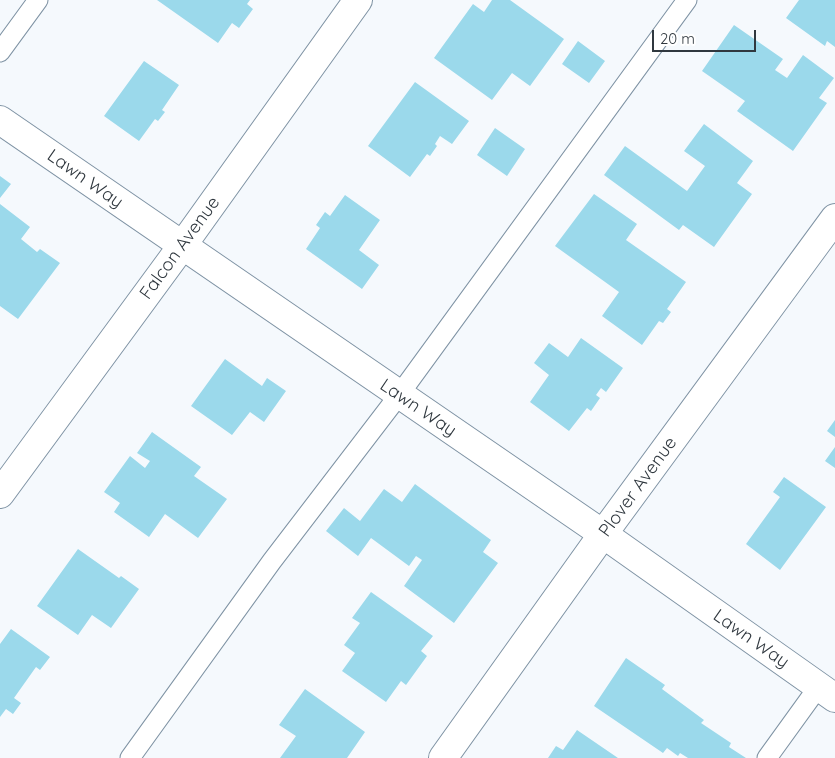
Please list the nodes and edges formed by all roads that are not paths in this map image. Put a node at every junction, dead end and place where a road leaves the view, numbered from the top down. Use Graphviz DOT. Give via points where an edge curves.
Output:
graph roads {
  1 [pos="38,0"];
  2 [pos="358,0"];
  3 [pos="687,0"];
  4 [pos="0,52"];
  5 [pos="0,120"];
  6 [pos="835,218"];
  7 [pos="182,246"];
  8 [pos="399,395"];
  9 [pos="0,494"];
  10 [pos="603,534"];
  11 [pos="829,689"];
  12 [pos="130,758"];
  13 [pos="443,758"];
  14 [pos="767,758"];
  1 -- 4 [label="lane"];
  2 -- 7 [label="street, Falcon Avenue"];
  3 -- 8 [label="lane"];
  5 -- 7 [label="street, Lawn Way"];
  6 -- 10 [label="street, Plover Avenue"];
  7 -- 8 [label="street, Lawn Way"];
  7 -- 9 [label="street, Falcon Avenue"];
  8 -- 10 [label="street, Lawn Way"];
  8 -- 12 [label="lane" via="272,561"];
  10 -- 11 [label="street, Lawn Way"];
  10 -- 13 [label="street, Plover Avenue"];
  11 -- 14 [label="lane"];
}
